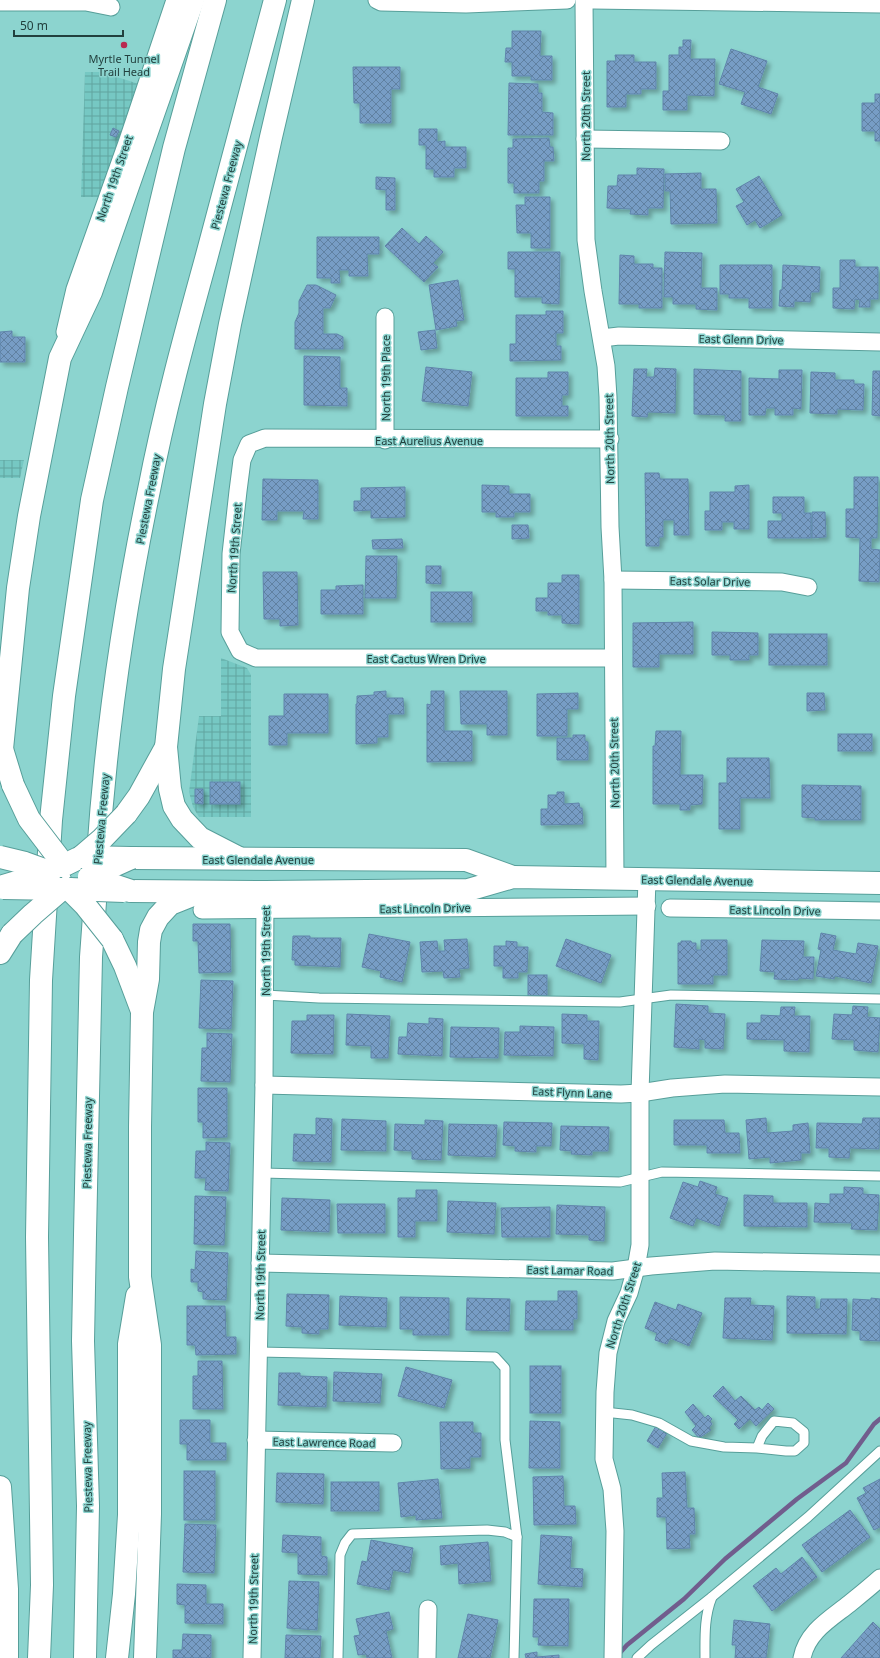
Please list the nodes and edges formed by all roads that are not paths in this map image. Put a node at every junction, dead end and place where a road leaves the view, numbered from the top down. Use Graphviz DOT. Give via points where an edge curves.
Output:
graph roads {
  1 [pos="175,0"];
  2 [pos="193,0"];
  3 [pos="215,0"];
  4 [pos="275,0"];
  5 [pos="303,0"];
  6 [pos="377,0"];
  7 [pos="567,0"];
  8 [pos="584,0"];
  9 [pos="592,0"];
  10 [pos="0,2"];
  11 [pos="880,4"];
  12 [pos="111,7"];
  13 [pos="584,139"];
  14 [pos="721,141"];
  15 [pos="384,316"];
  16 [pos="602,338"];
  17 [pos="880,342"];
  18 [pos="60,358"];
  19 [pos="385,440"];
  20 [pos="610,440"];
  21 [pos="250,444"];
  22 [pos="613,580"];
  23 [pos="808,587"];
  24 [pos="240,651"];
  25 [pos="612,658"];
  26 [pos="166,747"];
  27 [pos="1,751"];
  28 [pos="0,857"];
  29 [pos="131,858"];
  30 [pos="239,858"];
  31 [pos="64,862"];
  32 [pos="88,877"];
  33 [pos="514,878"];
  34 [pos="615,879"];
  35 [pos="647,879"];
  36 [pos="880,883"];
  37 [pos="0,887"];
  38 [pos="66,888"];
  39 [pos="131,891"];
  40 [pos="201,901"];
  41 [pos="265,901"];
  42 [pos="647,906"];
  43 [pos="670,908"];
  44 [pos="880,911"];
  45 [pos="0,953"];
  46 [pos="265,995"];
  47 [pos="643,998"];
  48 [pos="880,999"];
  49 [pos="142,1012"];
  50 [pos="264,1085"];
  51 [pos="880,1087"];
  52 [pos="640,1093"];
  53 [pos="262,1173"];
  54 [pos="640,1176"];
  55 [pos="880,1176"];
  56 [pos="260,1263"];
  57 [pos="880,1264"];
  58 [pos="636,1268"];
  59 [pos="140,1277"];
  60 [pos="259,1352"];
  61 [pos="604,1412"];
  62 [pos="256,1440"];
  63 [pos="393,1443"];
  64 [pos="757,1448"];
  65 [pos="880,1451"];
  66 [pos="0,1487"];
  67 [pos="517,1537"];
  68 [pos="880,1578"];
  69 [pos="713,1596"];
  70 [pos="428,1609"];
  71 [pos="7,1658"];
  72 [pos="39,1658"];
  73 [pos="84,1658"];
  74 [pos="117,1658"];
  75 [pos="145,1658"];
  76 [pos="252,1658"];
  77 [pos="338,1658"];
  78 [pos="427,1658"];
  79 [pos="514,1658"];
  80 [pos="613,1658"];
  81 [pos="637,1658"];
  82 [pos="705,1658"];
  83 [pos="802,1658"];
  1 -- 18 [label="street, North 19th Street" via="75,288"];
  2 -- 18 [label="main road" via="91,292"];
  3 -- 72 [label="main road" via="172,156 92,500 64,696 43,930 41,988 37,1237 42,1585"];
  4 -- 73 [label="main road, Piestewa Freeway" via="169,398 146,504 112,706 100,822 91,957 84,1334 88,1506"];
  5 -- 26 [label="main road" via="233,309 216,397 174,669"];
  6 -- 7 [label="street" via="466,4"];
  8 -- 13 [label="street, North 20th Street"];
  9 -- 11 [label="street"];
  10 -- 12 [label="street" via="86,2"];
  13 -- 14 [label="street"];
  13 -- 16 [label="street, North 20th Street" via="586,240"];
  15 -- 19 [label="street, North 19th Place"];
  16 -- 17 [label="street, East Glenn Drive" via="619,336"];
  16 -- 20 [label="street, North 20th Street"];
  18 -- 27 [label="main road" via="28,516"];
  19 -- 20 [label="street, East Aurelius Avenue"];
  19 -- 21 [label="street, East Aurelius Avenue" via="265,438"];
  20 -- 22 [label="street, North 20th Street"];
  21 -- 24 [label="street, North 19th Street" via="242,460 231,554 230,632"];
  22 -- 23 [label="street, East Solar Drive" via="782,582"];
  22 -- 25 [label="street, North 20th Street"];
  24 -- 25 [label="street, East Cactus Wren Drive" via="256,658"];
  25 -- 34 [label="street, North 20th Street"];
  26 -- 30 [label="main road" via="170,789 174,806 182,819 200,838"];
  26 -- 31 [label="main road, bridge" via="126,814 102,839"];
  27 -- 31 [label="main road, bridge" via="28,819"];
  28 -- 31 [label="main road, East Glendale Avenue, bridge"];
  29 -- 30 [label="main road, East Glendale Avenue"];
  29 -- 31 [label="main road, East Glendale Avenue, bridge"];
  29 -- 32 [label="main road, bridge"];
  30 -- 33 [label="main road, East Glendale Avenue" via="466,860"];
  31 -- 32 [label="main road"];
  31 -- 37 [label="main road, bridge"];
  31 -- 38 [label="main road"];
  32 -- 38 [label="main road"];
  32 -- 39 [label="main road, bridge"];
  33 -- 34 [label="main road, East Glendale Avenue"];
  33 -- 41 [label="main road, East Glendale Avenue" via="468,890"];
  34 -- 35 [label="main road, East Glendale Avenue"];
  35 -- 36 [label="main road, East Glendale Avenue"];
  35 -- 42 [label="street, North 20th Street"];
  37 -- 38 [label="main road, East Glendale Avenue, bridge"];
  38 -- 39 [label="main road, East Glendale Avenue, bridge"];
  38 -- 45 [label="main road, bridge" via="32,914 12,934"];
  38 -- 49 [label="main road, bridge" via="85,905 112,940"];
  39 -- 40 [label="main road, East Glendale Avenue"];
  40 -- 41 [label="main road, East Glendale Avenue"];
  40 -- 49 [label="main road" via="170,904 158,917 151,930 148,979"];
  41 -- 42 [label="street, East Lincoln Drive"];
  41 -- 46 [label="street, North 19th Street"];
  42 -- 47 [label="street, North 20th Street"];
  43 -- 44 [label="street, East Lincoln Drive"];
  46 -- 47 [label="lane" via="620,1002"];
  46 -- 50 [label="street, North 19th Street"];
  47 -- 48 [label="lane" via="671,995"];
  47 -- 52 [label="street, North 20th Street"];
  49 -- 59 [label="main road"];
  50 -- 52 [label="street, East Flynn Lane"];
  50 -- 53 [label="street, North 19th Street"];
  51 -- 52 [label="street, East Flynn Lane" via="725,1084"];
  52 -- 54 [label="street, North 20th Street"];
  53 -- 54 [label="lane" via="620,1182"];
  53 -- 56 [label="street, North 19th Street"];
  54 -- 55 [label="lane" via="662,1172"];
  54 -- 58 [label="street, North 20th Street" via="640,1245"];
  56 -- 58 [label="street, East Lamar Road" via="613,1271"];
  56 -- 60 [label="street, North 19th Street"];
  57 -- 58 [label="street, East Lamar Road" via="715,1261"];
  58 -- 61 [label="street, North 20th Street" via="629,1293 616,1321 608,1353"];
  59 -- 74 [label="main road" via="129,1344 129,1515"];
  59 -- 75 [label="main road" via="150,1345 150,1514"];
  60 -- 62 [label="street, North 19th Street"];
  60 -- 67 [label="lane" via="495,1357 505,1368 505,1440"];
  61 -- 64 [label="lane" via="632,1415 659,1423 691,1441 724,1447"];
  61 -- 80 [label="street, North 20th Street" via="604,1459 612,1489 615,1531"];
  62 -- 63 [label="street, East Lawrence Road"];
  62 -- 76 [label="street, North 19th Street"];
  64 -- 64 [label="lane" via="795,1451 804,1443 804,1432 793,1423 774,1421 762,1436"];
  65 -- 69 [label="lane" via="808,1517"];
  66 -- 71 [label="main road" via="7,1589"];
  67 -- 77 [label="lane" via="506,1532 487,1530 352,1534 345,1542 340,1555"];
  67 -- 79 [label="lane"];
  68 -- 83 [label="street" via="813,1634"];
  69 -- 81 [label="lane"];
  69 -- 82 [label="lane" via="705,1625"];
  70 -- 78 [label="street"];
}
